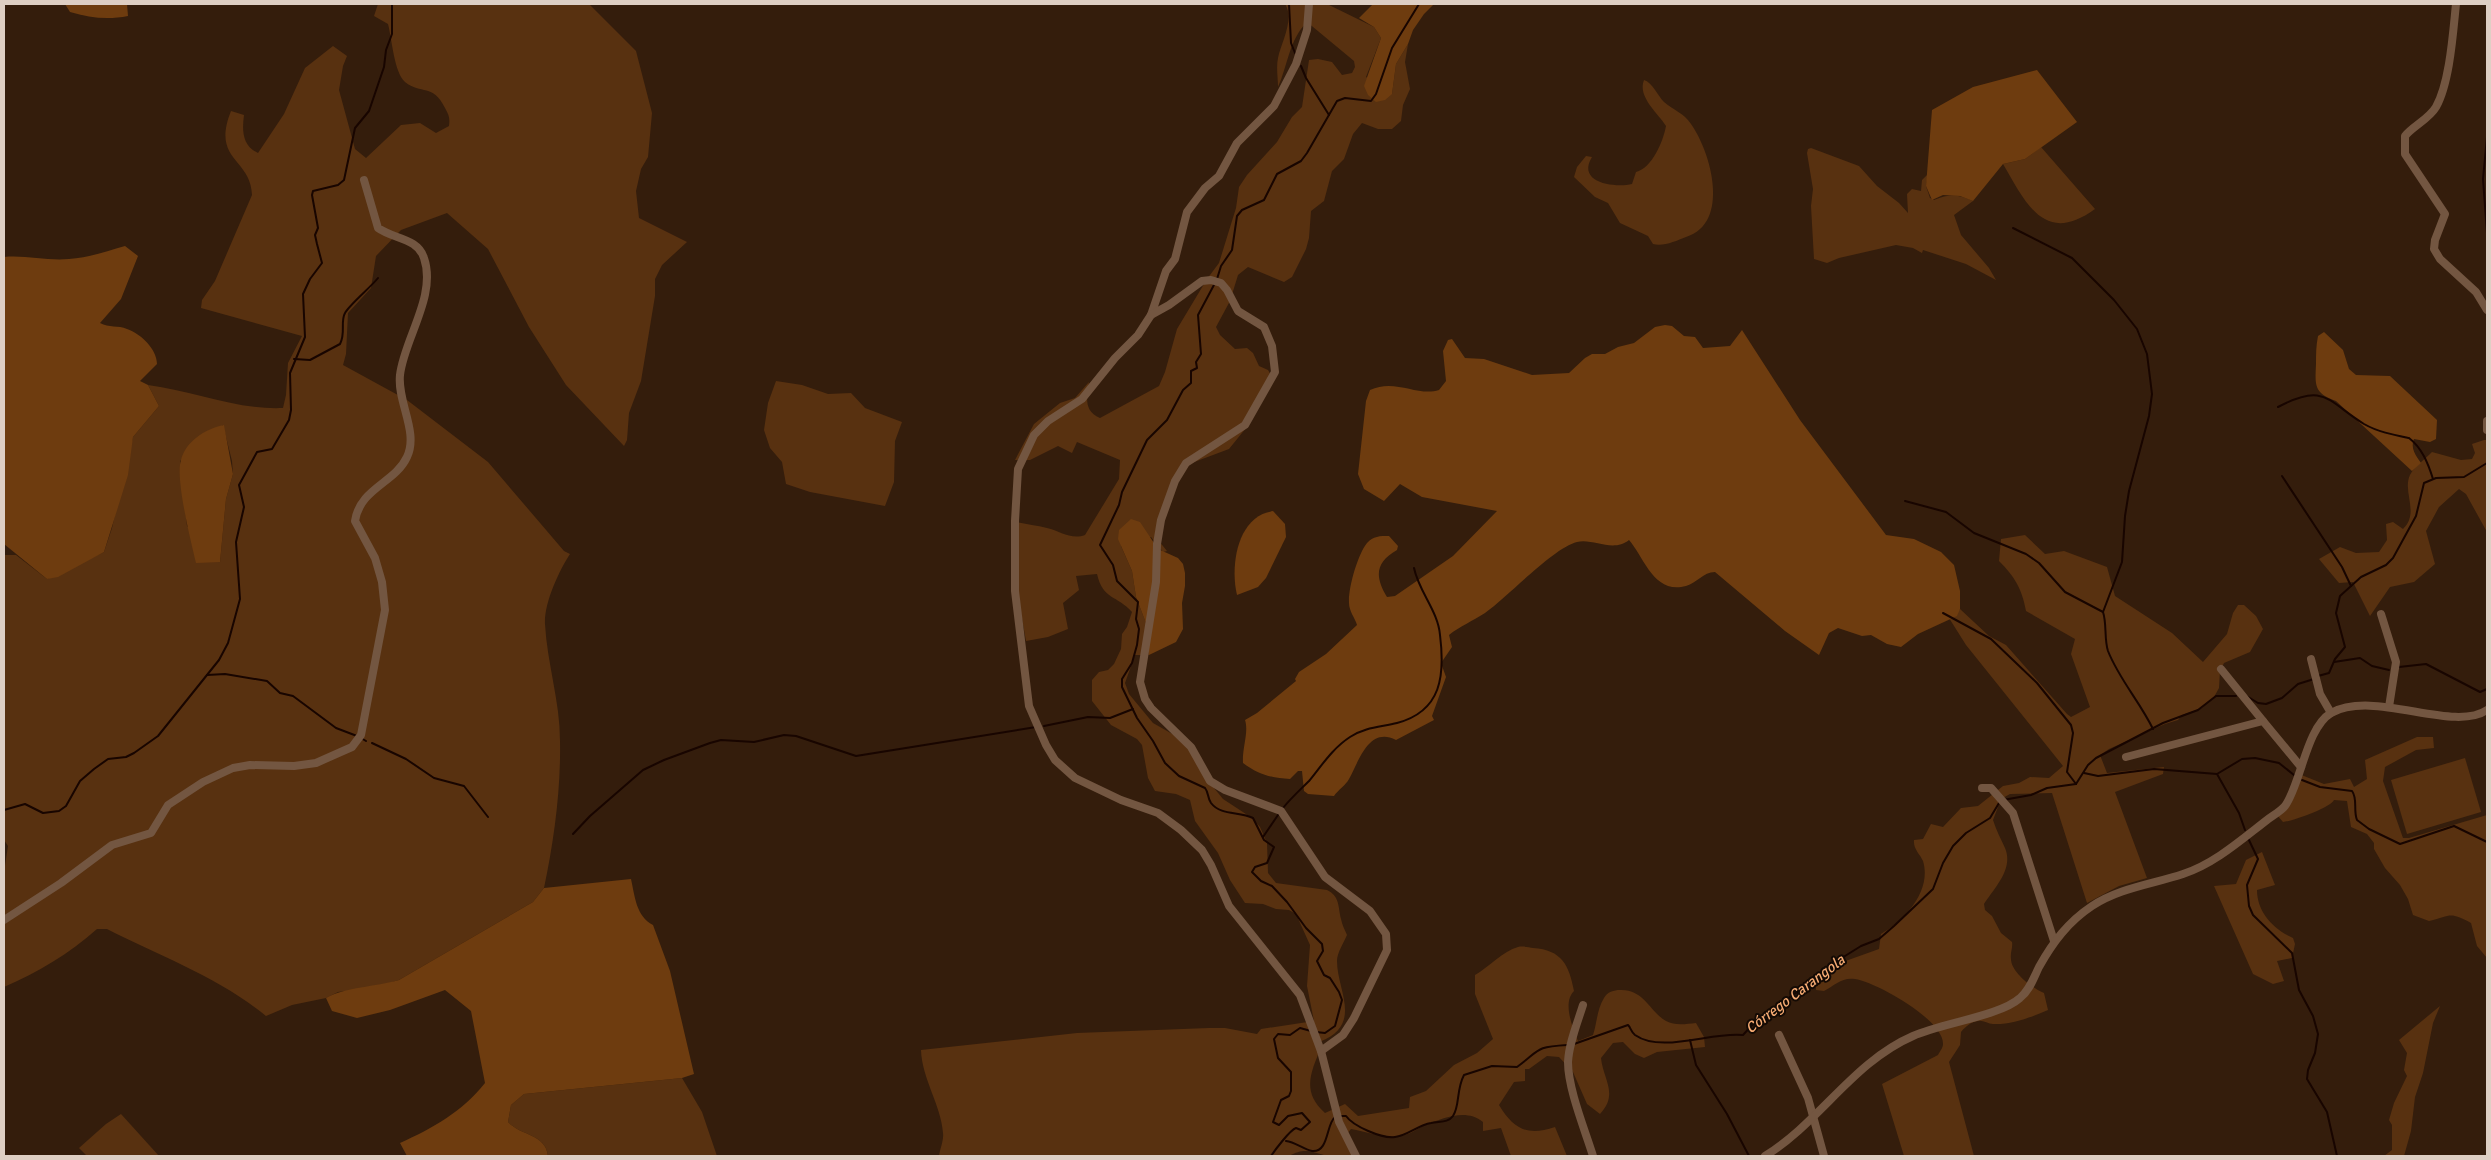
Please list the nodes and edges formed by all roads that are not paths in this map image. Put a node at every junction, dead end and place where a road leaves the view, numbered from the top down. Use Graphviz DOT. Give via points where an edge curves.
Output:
graph roads {
  1 [pos="1309,4"];
  2 [pos="2456,4"];
  3 [pos="364,180"];
  4 [pos="2487,310"];
  5 [pos="1151,314"];
  6 [pos="2487,421"];
  7 [pos="2487,430"];
  8 [pos="2381,614"];
  9 [pos="2311,659"];
  10 [pos="2221,669"];
  11 [pos="2389,708"];
  12 [pos="2331,713"];
  13 [pos="2485,714"];
  14 [pos="2263,721"];
  15 [pos="2126,757"];
  16 [pos="2301,767"];
  17 [pos="1982,788"];
  18 [pos="4,920"];
  19 [pos="2054,941"];
  20 [pos="1583,1006"];
  21 [pos="1779,1035"];
  22 [pos="1320,1051"];
  23 [pos="1814,1119"];
  24 [pos="1356,1156"];
  25 [pos="1593,1156"];
  26 [pos="1765,1156"];
  27 [pos="1824,1156"];
  1 -- 5 [label="street" via="1307,30 1296,64 1274,106 1237,143 1219,176 1187,212 1175,259 1166,271"];
  2 -- 4 [label="street" via="2440,96 2432,112 2405,136 2405,154 2446,214 2434,249 2476,292"];
  3 -- 18 [label="street" via="378,228 417,246 425,260 426,279 419,318 400,373 400,395 409,437 408,455 361,503 355,521 379,571 386,610 362,735 352,747 316,763 250,765 233,768 203,782 168,805 151,833 112,845"];
  5 -- 22 [label="street" via="1138,335 1082,399 1048,421 1034,435 1018,468 1015,591 1029,706 1046,745 1064,770 1102,793 1163,816 1202,850 1229,906 1300,996"];
  5 -- 22 [label="street" via="1170,305 1202,281 1211,280 1227,290 1238,311 1264,326 1272,346 1275,372 1245,425 1186,464 1176,481 1161,520 1156,582 1140,682 1150,708 1191,747 1210,781 1281,811 1325,877 1370,911 1386,934 1386,950 1354,1018 1342,1035"];
  6 -- 7 [label="street"];
  8 -- 11 [label="street" via="2396,662"];
  9 -- 12 [label="street" via="2320,694"];
  10 -- 14 [label="street"];
  11 -- 12 [label="street" via="2355,706"];
  11 -- 13 [label="street" via="2468,719"];
  12 -- 16 [label="street" via="2318,727"];
  14 -- 15 [label="street"];
  14 -- 16 [label="street"];
  16 -- 19 [label="street" via="2285,806 2212,861 2184,874 2143,884 2094,904"];
  17 -- 19 [label="street" via="1991,788 2013,813"];
  19 -- 23 [label="street" via="2022,997 2006,1006 1929,1030 1898,1044 1870,1062"];
  20 -- 25 [label="street" via="1571,1044 1570,1075"];
  21 -- 23 [label="street"];
  22 -- 24 [label="street" via="1339,1122"];
  23 -- 26 [label="street"];
  23 -- 27 [label="street"];
}
